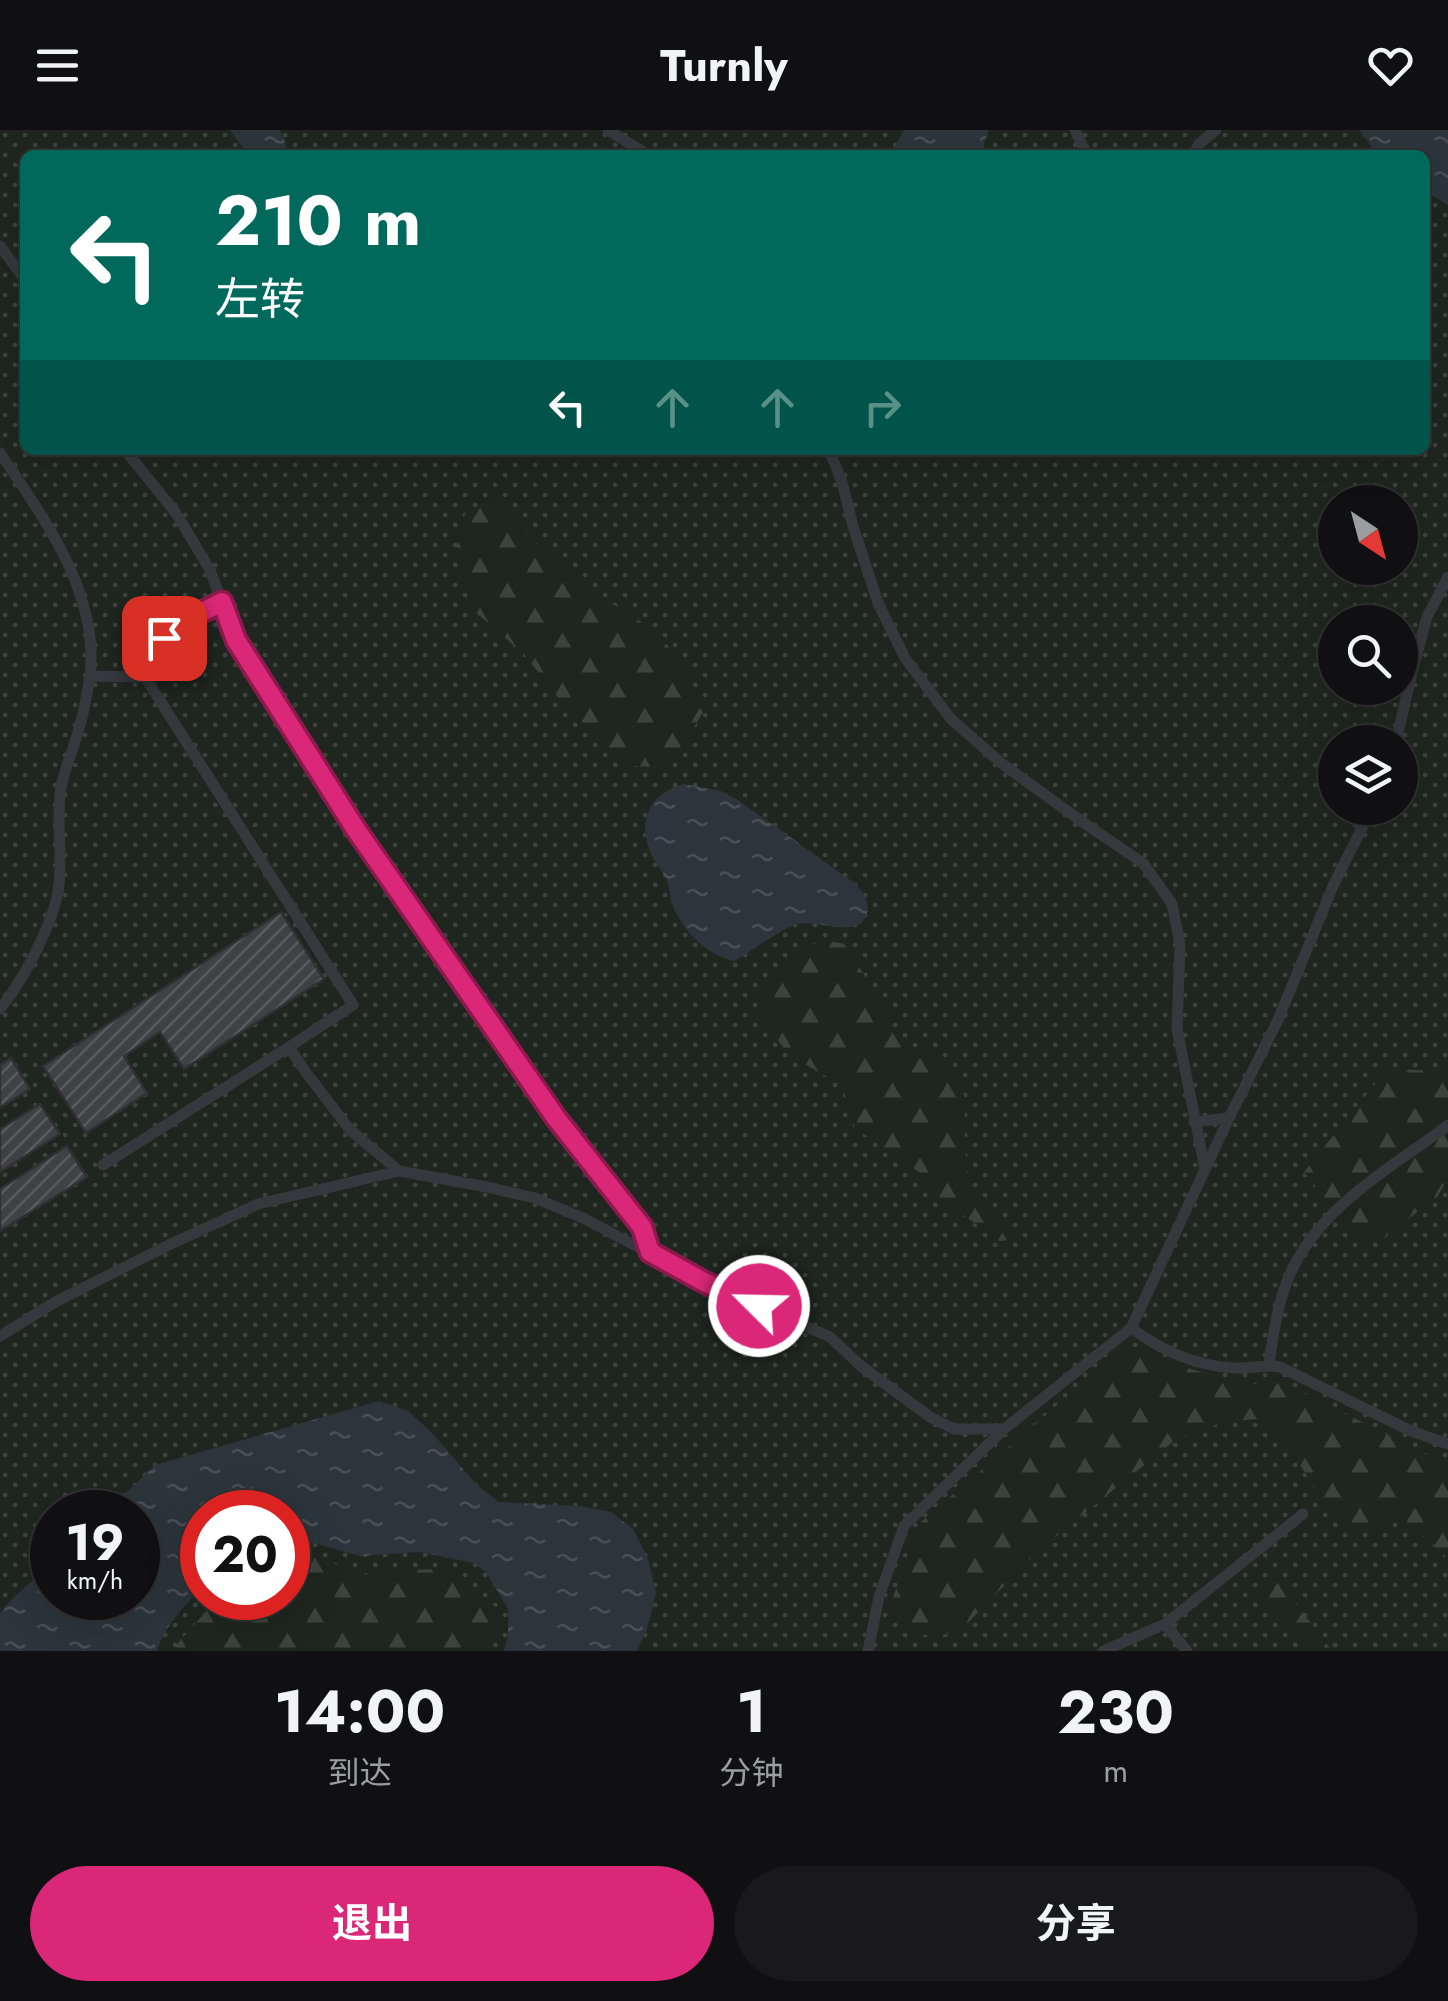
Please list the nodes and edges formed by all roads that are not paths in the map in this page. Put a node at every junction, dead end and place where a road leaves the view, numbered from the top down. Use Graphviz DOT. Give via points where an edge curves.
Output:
graph roads {
  1 [pos="608,130"];
  2 [pos="1216,130"];
  3 [pos="640,150"];
  4 [pos="1196,150"];
  5 [pos="0,246"];
  6 [pos="20,273"];
  7 [pos="0,453"];
  8 [pos="129,455"];
  9 [pos="830,455"];
  10 [pos="1448,577"];
  11 [pos="222,602"];
  12 [pos="90,676"];
  13 [pos="145,677"];
  14 [pos="1400,725"];
  15 [pos="1364,825"];
  16 [pos="0,1008"];
  17 [pos="289,1047"];
  18 [pos="1229,1118"];
  19 [pos="1194,1122"];
  20 [pos="1448,1125"];
  21 [pos="103,1166"];
  22 [pos="1205,1169"];
  23 [pos="399,1171"];
  24 [pos="650,1252"];
  25 [pos="1131,1328"];
  26 [pos="0,1336"];
  27 [pos="1269,1365"];
  28 [pos="1004,1430"];
  29 [pos="1448,1444"];
  30 [pos="1304,1514"];
  31 [pos="1165,1624"];
  32 [pos="868,1651"];
  33 [pos="1103,1651"];
  34 [pos="1187,1651"];
  1 -- 3 [label="lane"];
  2 -- 4 [label="lane"];
  5 -- 6 [label="lane"];
  7 -- 12 [label="lane" via="78,583 88,621"];
  8 -- 11 [label="lane" via="176,513"];
  9 -- 19 [label="lane" via="878,602 905,658 952,718 1001,763 1143,862 1172,904 1180,944 1177,1029"];
  10 -- 14 [label="lane" via="1427,617"];
  11 -- 13 [label="lane" via="164,638"];
  11 -- 24 [label="lane" via="236,640 355,828 544,1102 642,1227"];
  12 -- 13 [label="lane"];
  12 -- 16 [label="lane" via="61,789 55,909"];
  13 -- 17 [label="lane" via="353,1005"];
  15 -- 18 [label="lane"];
  17 -- 21 [label="lane"];
  17 -- 23 [label="lane" via="350,1130"];
  18 -- 19 [label="lane"];
  18 -- 22 [label="lane"];
  19 -- 22 [label="lane"];
  20 -- 27 [label="lane" via="1327,1218 1282,1294"];
  22 -- 25 [label="lane"];
  23 -- 24 [label="lane" via="535,1198"];
  23 -- 26 [label="lane" via="258,1204 57,1301"];
  24 -- 28 [label="lane" via="830,1337 930,1417 954,1429"];
  25 -- 27 [label="lane" via="1160,1348 1204,1364"];
  25 -- 28 [label="lane"];
  27 -- 29 [label="lane"];
  28 -- 32 [label="lane" via="904,1526 878,1598"];
  30 -- 31 [label="lane"];
  31 -- 33 [label="lane"];
  31 -- 34 [label="lane"];
}
